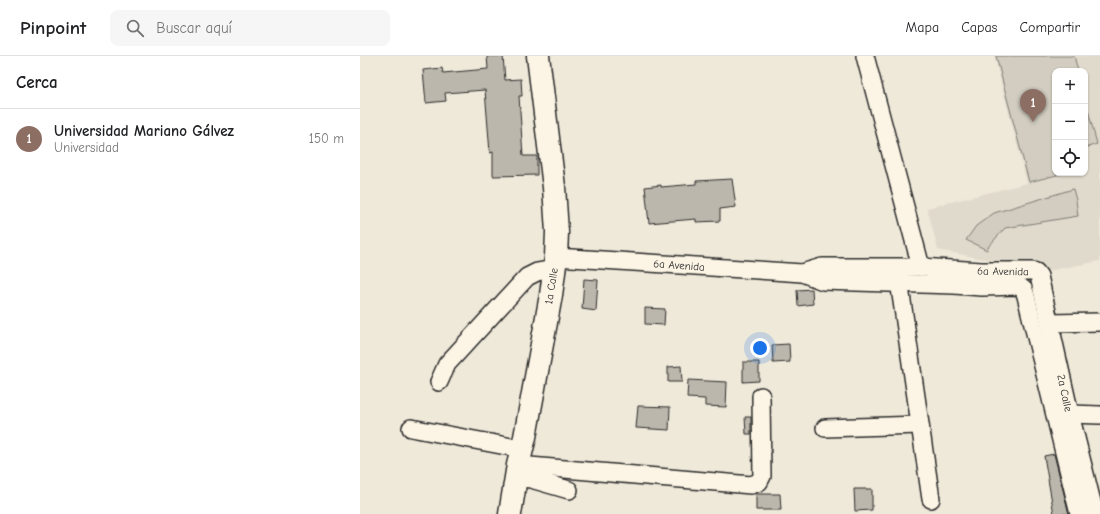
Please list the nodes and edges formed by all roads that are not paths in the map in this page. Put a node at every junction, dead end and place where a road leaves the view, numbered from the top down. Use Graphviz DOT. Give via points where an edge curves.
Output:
graph roads {
  1 [pos="538,56"];
  2 [pos="864,56"];
  3 [pos="555,263"];
  4 [pos="896,267"];
  5 [pos="921,267"];
  6 [pos="1036,272"];
  7 [pos="802,273"];
  8 [pos="899,284"];
  9 [pos="1019,286"];
  10 [pos="1100,322"];
  11 [pos="1050,323"];
  12 [pos="439,382"];
  13 [pos="761,396"];
  14 [pos="1063,415"];
  15 [pos="1100,415"];
  16 [pos="920,425"];
  17 [pos="411,428"];
  18 [pos="825,428"];
  19 [pos="519,464"];
  20 [pos="569,490"];
  21 [pos="931,499"];
  22 [pos="510,514"];
  23 [pos="1079,514"];
  24 [pos="1095,514"];
  1 -- 3 [label="main road, 1a Calle" via="554,187"];
  2 -- 5 [label="street"];
  3 -- 7 [label="street, 6a Avenida"];
  3 -- 12 [label="street, 6a Avenida" via="527,277 447,364"];
  3 -- 19 [label="main road, 1a Calle"];
  4 -- 5 [label="street, 6a Avenida"];
  4 -- 7 [label="street, 6a Avenida" via="822,267"];
  4 -- 8 [label="street"];
  5 -- 6 [label="street, 6a Avenida"];
  6 -- 11 [label="street, 2a Calle"];
  7 -- 8 [label="street, 6a Avenida" via="823,281"];
  8 -- 9 [label="street, 6a Avenida"];
  8 -- 16 [label="street"];
  9 -- 14 [label="street, 2a Calle" via="1024,290"];
  10 -- 11 [label="street"];
  11 -- 14 [label="street, 2a Calle"];
  13 -- 19 [label="street" via="762,476 759,482 751,485"];
  14 -- 15 [label="street"];
  14 -- 23 [label="street, 2a Calle"];
  14 -- 24 [label="street, 2a Calle"];
  16 -- 18 [label="street"];
  16 -- 21 [label="street"];
  17 -- 19 [label="street"];
  19 -- 20 [label="street" via="531,479"];
  19 -- 22 [label="main road, 1a Calle"];
}
